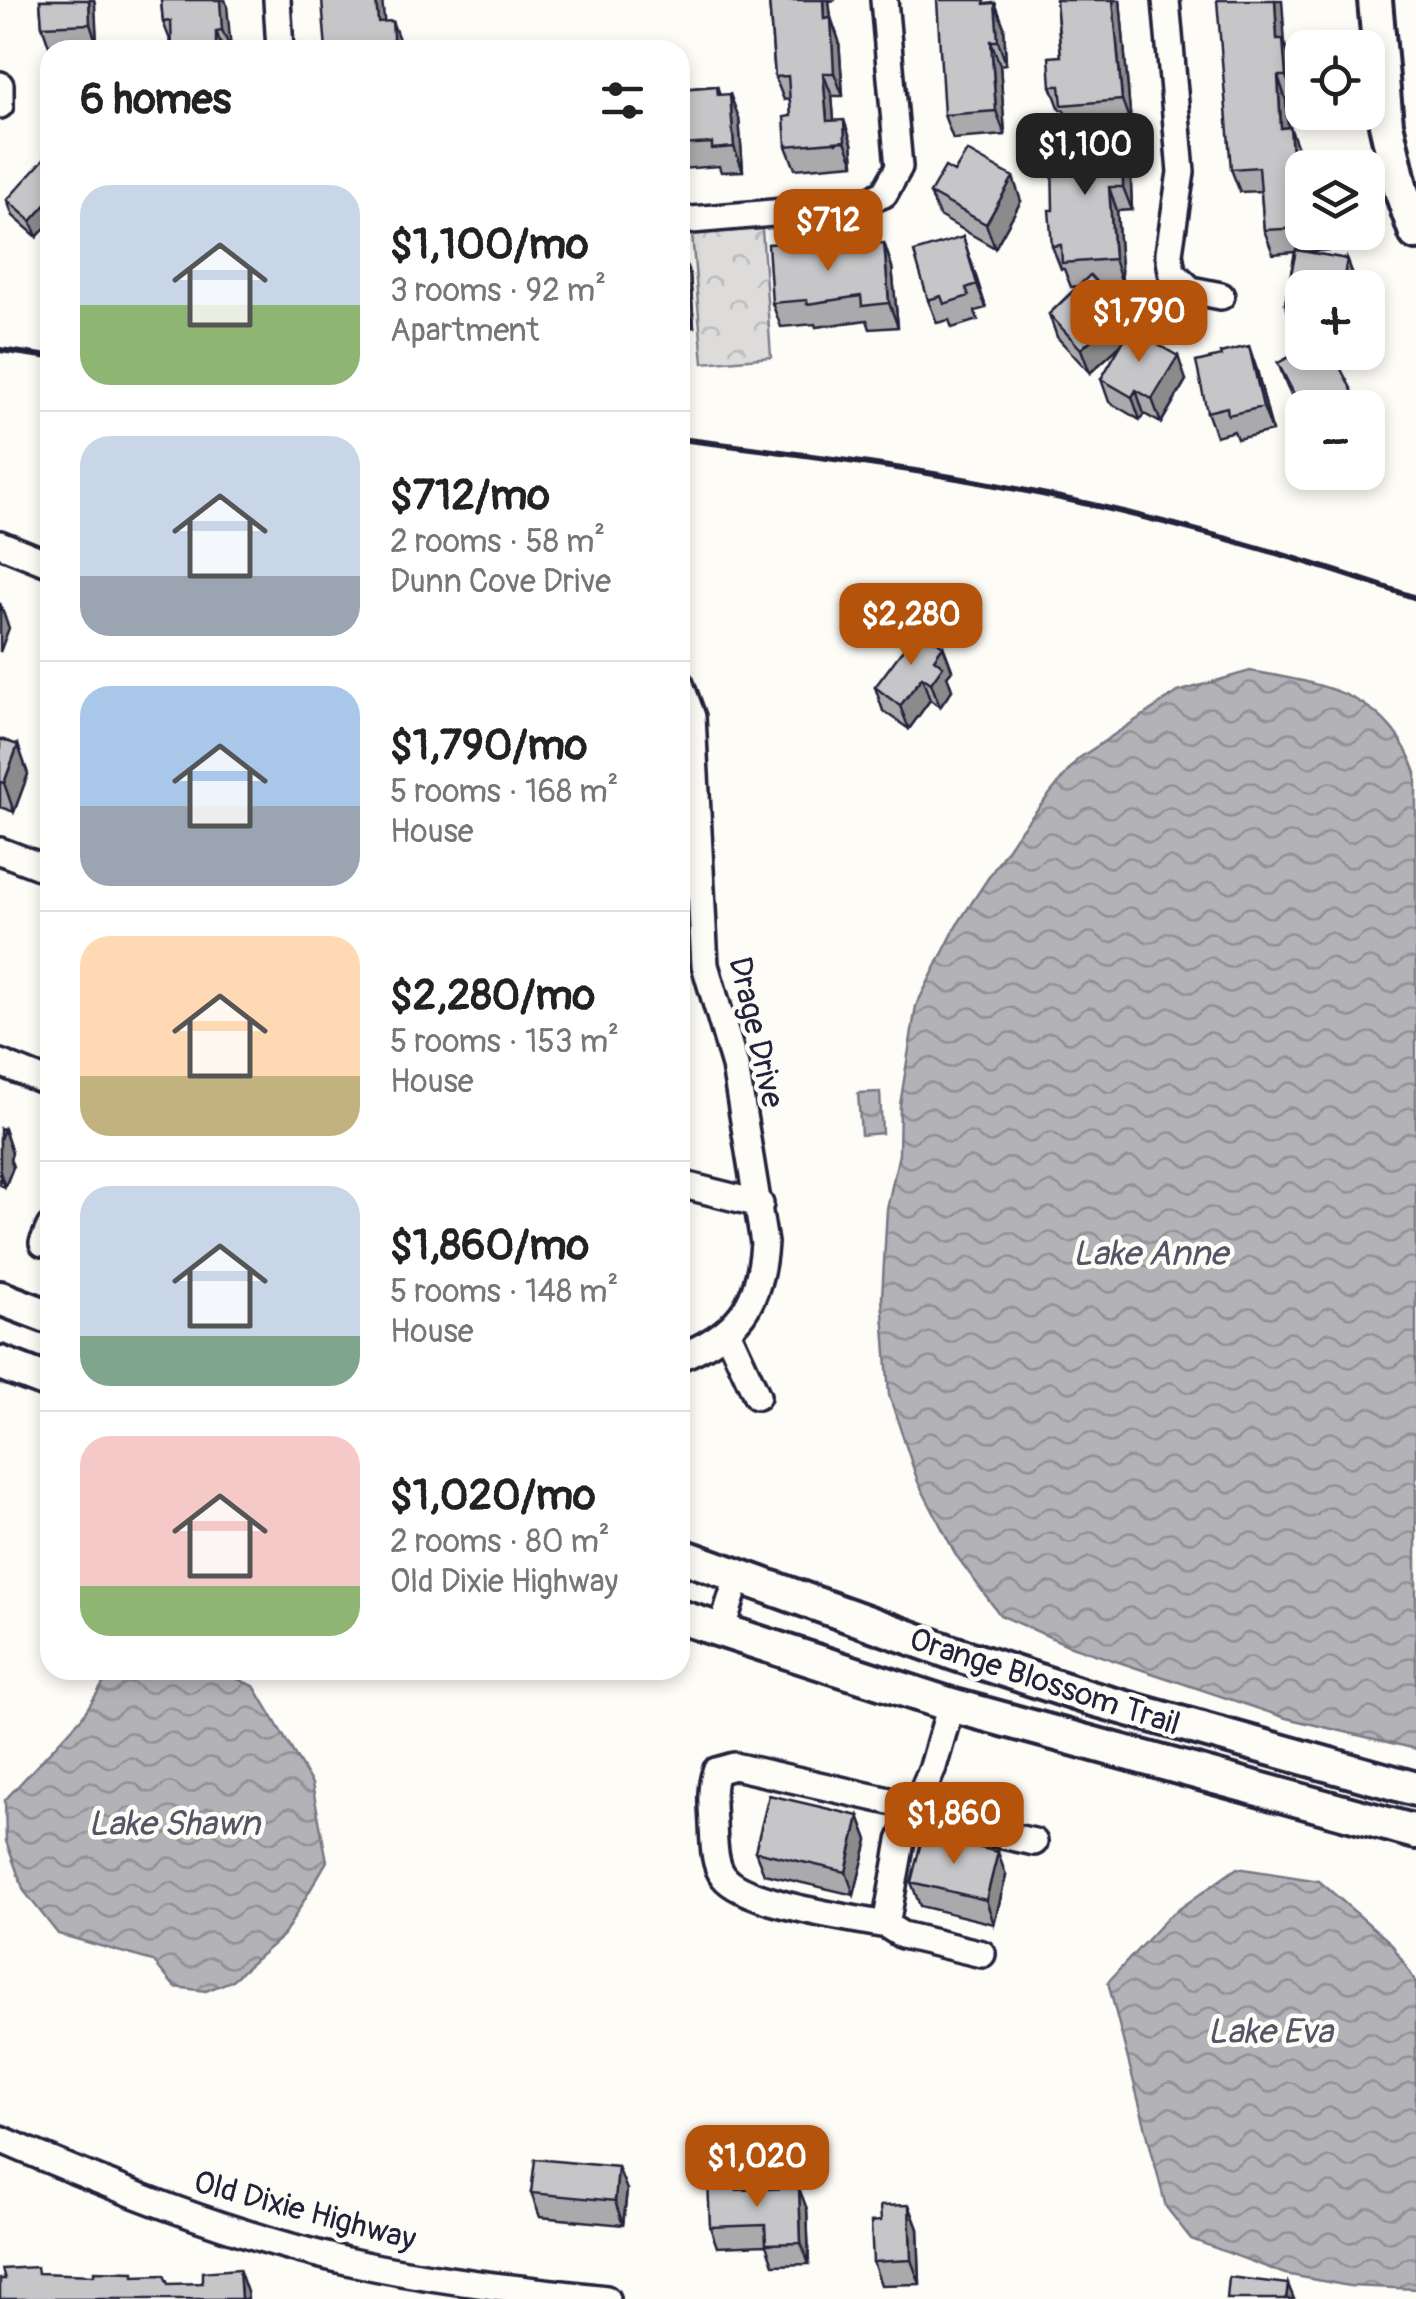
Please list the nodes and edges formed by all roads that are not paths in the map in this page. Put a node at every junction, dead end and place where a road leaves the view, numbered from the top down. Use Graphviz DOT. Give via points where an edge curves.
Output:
graph roads {
  1 [pos="277,0"];
  2 [pos="884,0"];
  3 [pos="1166,0"];
  4 [pos="1375,0"];
  5 [pos="279,40"];
  6 [pos="0,85"];
  7 [pos="0,105"];
  8 [pos="690,220"];
  9 [pos="1416,233"];
  10 [pos="1221,296"];
  11 [pos="0,544"];
  12 [pos="40,560"];
  13 [pos="690,712"];
  14 [pos="690,798"];
  15 [pos="690,847"];
  16 [pos="0,851"];
  17 [pos="40,866"];
  18 [pos="0,1063"];
  19 [pos="40,1080"];
  20 [pos="690,1186"];
  21 [pos="760,1204"];
  22 [pos="0,1298"];
  23 [pos="40,1312"];
  24 [pos="727,1332"];
  25 [pos="690,1352"];
  26 [pos="0,1364"];
  27 [pos="40,1378"];
  28 [pos="758,1396"];
  29 [pos="690,1559"];
  30 [pos="738,1577"];
  31 [pos="690,1621"];
  32 [pos="721,1632"];
  33 [pos="951,1705"];
  34 [pos="1416,1789"];
  35 [pos="916,1808"];
  36 [pos="1416,1832"];
  37 [pos="1034,1842"];
  38 [pos="886,1925"];
  39 [pos="982,1954"];
  40 [pos="0,2139"];
  41 [pos="606,2299"];
  1 -- 5 [label="street"];
  2 -- 8 [label="street" via="899,167 884,194 856,206"];
  3 -- 10 [label="street" via="1181,172 1172,272 1191,290"];
  4 -- 9 [label="main road" via="1386,124"];
  6 -- 7 [label="street"];
  11 -- 12 [label="street"];
  13 -- 14 [label="street, Drage Drive"];
  15 -- 21 [label="street, Drage Drive" via="707,976 735,1066"];
  16 -- 17 [label="street"];
  18 -- 19 [label="street"];
  20 -- 21 [label="street"];
  21 -- 24 [label="street, Drage Drive" via="762,1269 747,1308"];
  22 -- 23 [label="main road"];
  24 -- 25 [label="street, Drage Drive"];
  24 -- 28 [label="street"];
  26 -- 27 [label="main road"];
  29 -- 30 [label="main road, Orange Blossom Trail"];
  30 -- 32 [label="street"];
  30 -- 34 [label="main road, Orange Blossom Trail" via="1090,1698"];
  31 -- 32 [label="main road, Orange Blossom Trail"];
  32 -- 33 [label="main road, Orange Blossom Trail"];
  33 -- 35 [label="street"];
  33 -- 36 [label="main road, Orange Blossom Trail"];
  35 -- 37 [label="street" via="939,1821"];
  35 -- 38 [label="street" via="901,1842"];
  35 -- 38 [label="street" via="734,1766 716,1771 711,1786 717,1860 727,1881 768,1901"];
  38 -- 39 [label="street"];
  40 -- 41 [label="street, Old Dixie Highway" via="165,2206 316,2254 450,2280"];
}
